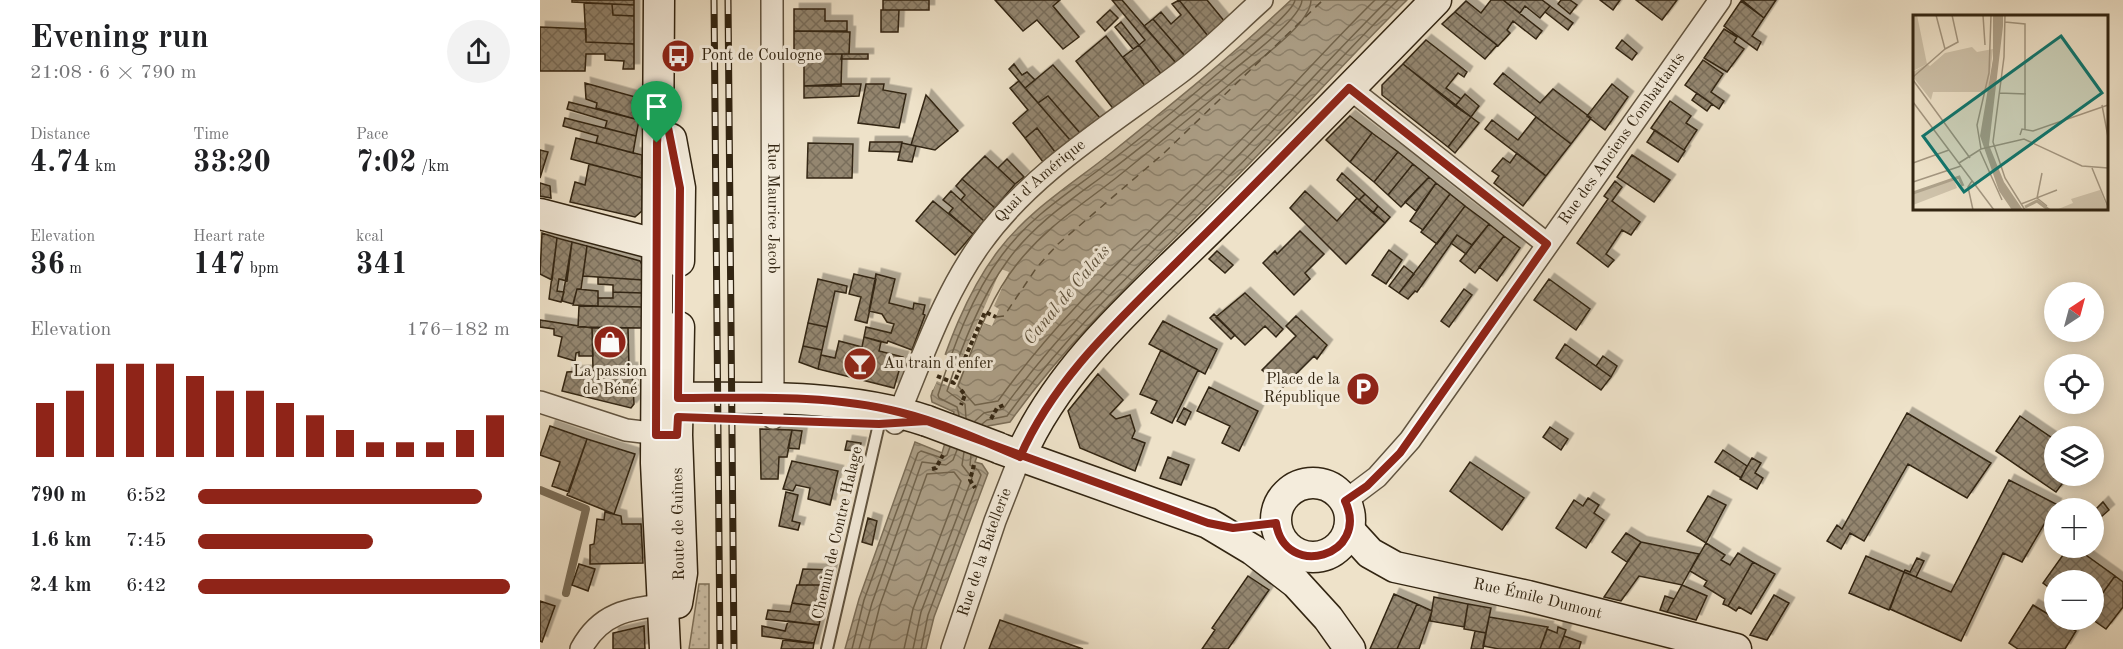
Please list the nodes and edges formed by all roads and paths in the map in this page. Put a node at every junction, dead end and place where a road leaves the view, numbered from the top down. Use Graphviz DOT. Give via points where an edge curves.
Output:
graph roads {
  1 [pos="659,0"];
  2 [pos="772,0"];
  3 [pos="1262,0"];
  4 [pos="1436,0"];
  5 [pos="1720,0"];
  6 [pos="1349,88"];
  7 [pos="661,92"];
  8 [pos="540,214"];
  9 [pos="1547,244"];
  10 [pos="659,245"];
  11 [pos="996,317"];
  12 [pos="932,383"];
  13 [pos="540,402"];
  14 [pos="774,408"];
  15 [pos="667,417"];
  16 [pos="900,420"];
  17 [pos="1009,452"];
  18 [pos="1347,516"];
  19 [pos="1208,523"];
  20 [pos="1276,523"];
  21 [pos="1294,552"];
  22 [pos="669,604"];
  23 [pos="1347,644"];
  24 [pos="581,649"];
  25 [pos="667,649"];
  26 [pos="827,649"];
  27 [pos="952,649"];
  28 [pos="1736,649"];
  1 -- 7 [label="street"];
  2 -- 14 [label="street, Rue Maurice Jacob"];
  3 -- 16 [label="street, Quai d'Amérique" via="1180,74 1044,175 1007,210 950,292"];
  4 -- 6 [label="street"];
  5 -- 9 [label="street, Rue des Anciens Combattants"];
  6 -- 9 [label="street"];
  6 -- 17 [label="street" via="1110,330"];
  7 -- 10 [label="street" via="657,143"];
  7 -- 15 [label="street" via="680,188"];
  8 -- 10 [label="street"];
  9 -- 18 [label="street, Rue des Anciens Combattants" via="1400,453 1367,486"];
  10 -- 15 [label="street"];
  11 -- 12 [label="path" via="985,312 954,383 935,375"];
  13 -- 15 [label="street" via="626,430"];
  14 -- 15 [label="street"];
  14 -- 16 [label="street"];
  15 -- 22 [label="street, Route de Guînes" via="682,556"];
  16 -- 17 [label="street, bridge"];
  16 -- 26 [label="lane, Chemin de Contre Halage"];
  17 -- 19 [label="street"];
  17 -- 27 [label="street, Rue de la Batellerie" via="995,521"];
  18 -- 20 [label="street" via="1328,486 1305,483 1289,491 1281,501"];
  18 -- 21 [label="street" via="1343,541 1330,553 1312,557"];
  18 -- 28 [label="street, Rue Émile Dumont" via="1370,553 1395,567"];
  19 -- 20 [label="street" via="1233,528"];
  19 -- 23 [label="street" via="1285,574 1316,604"];
  20 -- 21 [label="street" via="1282,540"];
  21 -- 23 [label="street" via="1313,576"];
  22 -- 24 [label="street" via="608,617 593,629"];
  22 -- 25 [label="street, Route de Guînes"];
}
